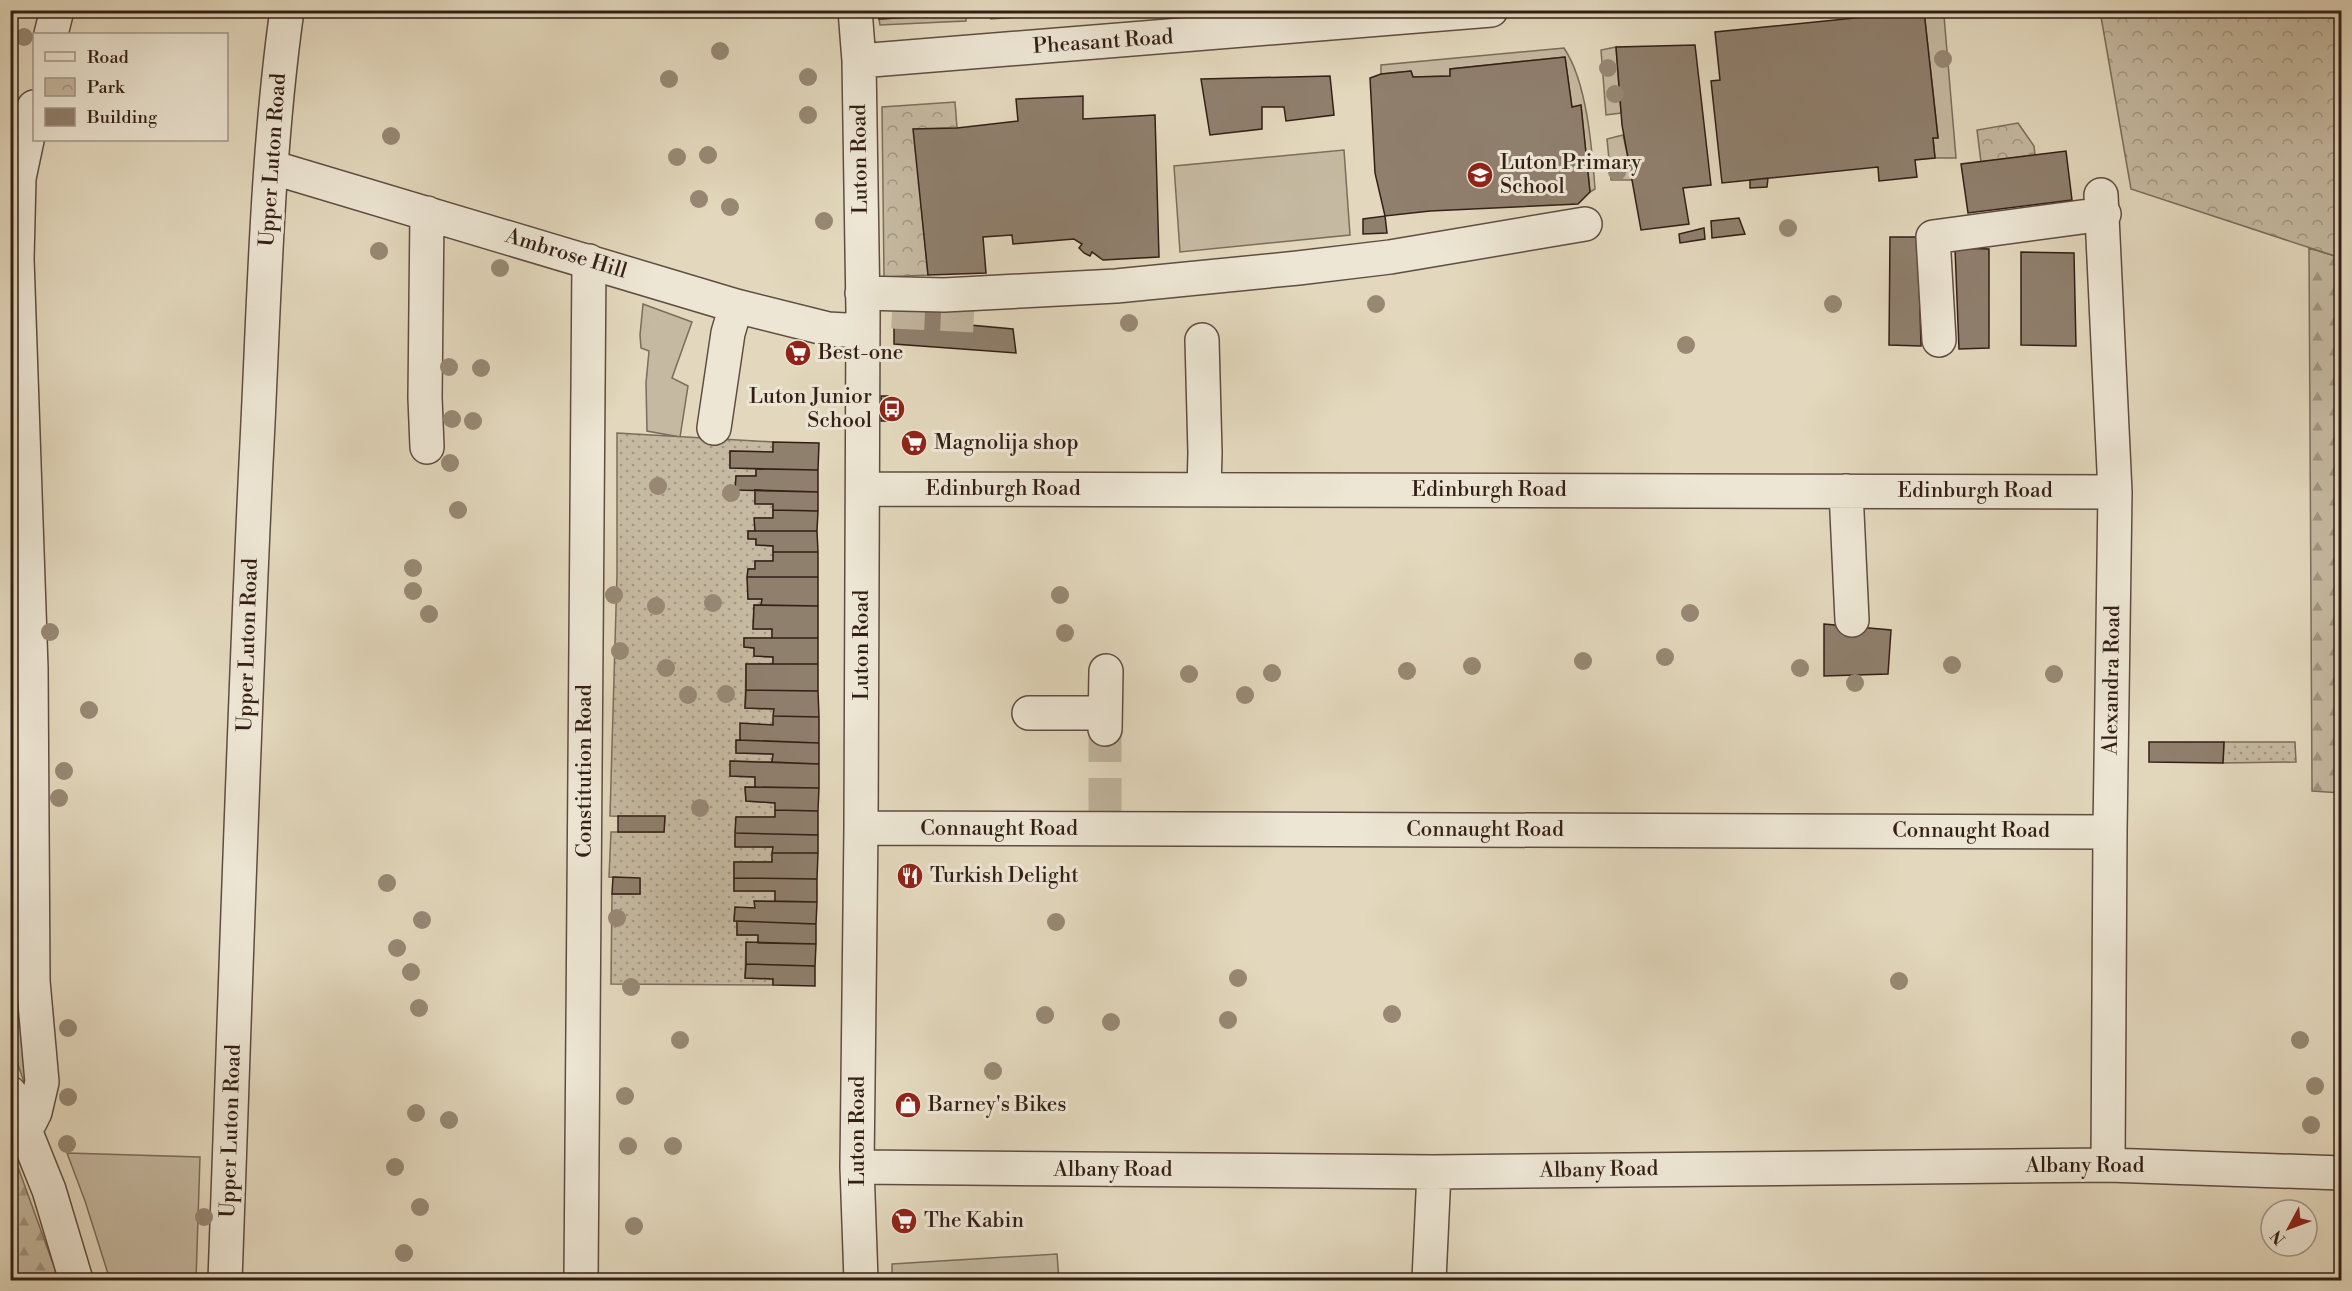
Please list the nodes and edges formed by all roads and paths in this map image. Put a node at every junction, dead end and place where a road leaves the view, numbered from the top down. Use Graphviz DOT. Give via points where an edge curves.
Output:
graph roads {
  1 [pos="57,10"];
  2 [pos="287,10"];
  3 [pos="855,10"];
  4 [pos="1491,10"];
  5 [pos="1402,15"];
  6 [pos="51,33"];
  7 [pos="859,61"];
  8 [pos="33,112"];
  9 [pos="271,167"];
  10 [pos="428,213"];
  11 [pos="1585,224"];
  12 [pos="589,261"];
  13 [pos="736,306"];
  14 [pos="870,312"];
  15 [pos="1202,340"];
  16 [pos="1939,340"];
  17 [pos="714,428"];
  18 [pos="427,447"];
  19 [pos="863,489"];
  20 [pos="1204,489"];
  21 [pos="1846,491"];
  22 [pos="2115,492"];
  23 [pos="1852,620"];
  24 [pos="1106,671"];
  25 [pos="1029,713"];
  26 [pos="861,828"];
  27 [pos="2109,832"];
  28 [pos="10,1093"];
  29 [pos="24,1126"];
  30 [pos="2108,1165"];
  31 [pos="857,1167"];
  32 [pos="1434,1172"];
  33 [pos="2342,1173"];
  34 [pos="76,1281"];
  35 [pos="225,1281"];
  36 [pos="581,1281"];
  37 [pos="861,1281"];
  38 [pos="1429,1281"];
  1 -- 6 [label="street"];
  2 -- 9 [label="street, Upper Luton Road"];
  3 -- 7 [label="street, Luton Road"];
  4 -- 5 [label="street, Pheasant Road"];
  5 -- 7 [label="street, Pheasant Road"];
  7 -- 14 [label="street, Luton Road"];
  8 -- 29 [label="street" via="19,178 17,259 31,657 33,981 42,1087 35,1112"];
  9 -- 10 [label="street, Ambrose Hill"];
  9 -- 35 [label="street, Upper Luton Road" via="247,664"];
  10 -- 12 [label="street, Ambrose Hill"];
  10 -- 18 [label="street"];
  11 -- 14 [label="street, Ambrose Hill" via="1390,257 1127,285 954,294"];
  12 -- 13 [label="street, Ambrose Hill"];
  12 -- 36 [label="street, Constitution Road"];
  13 -- 14 [label="street, Ambrose Hill" via="828,329"];
  13 -- 17 [label="street" via="728,333"];
  14 -- 19 [label="street, Luton Road"];
  15 -- 20 [label="street"];
  16 -- 22 [label="street, Alexandra Road" via="1933,237 2103,205"];
  19 -- 20 [label="street, Edinburgh Road"];
  19 -- 26 [label="street, Luton Road"];
  20 -- 21 [label="street, Edinburgh Road"];
  21 -- 22 [label="street, Edinburgh Road"];
  21 -- 23 [label="street"];
  22 -- 27 [label="street, Alexandra Road"];
  24 -- 25 [label="street" via="1105,721"];
  26 -- 27 [label="street, Connaught Road"];
  26 -- 31 [label="street, Luton Road"];
  27 -- 30 [label="street, Alexandra Road"];
  28 -- 29 [label="street"];
  29 -- 34 [label="street" via="49,1190"];
  30 -- 32 [label="street, Albany Road"];
  30 -- 33 [label="street, Albany Road"];
  31 -- 32 [label="street, Albany Road"];
  31 -- 37 [label="street, Luton Road"];
  32 -- 38 [label="street"];
}
